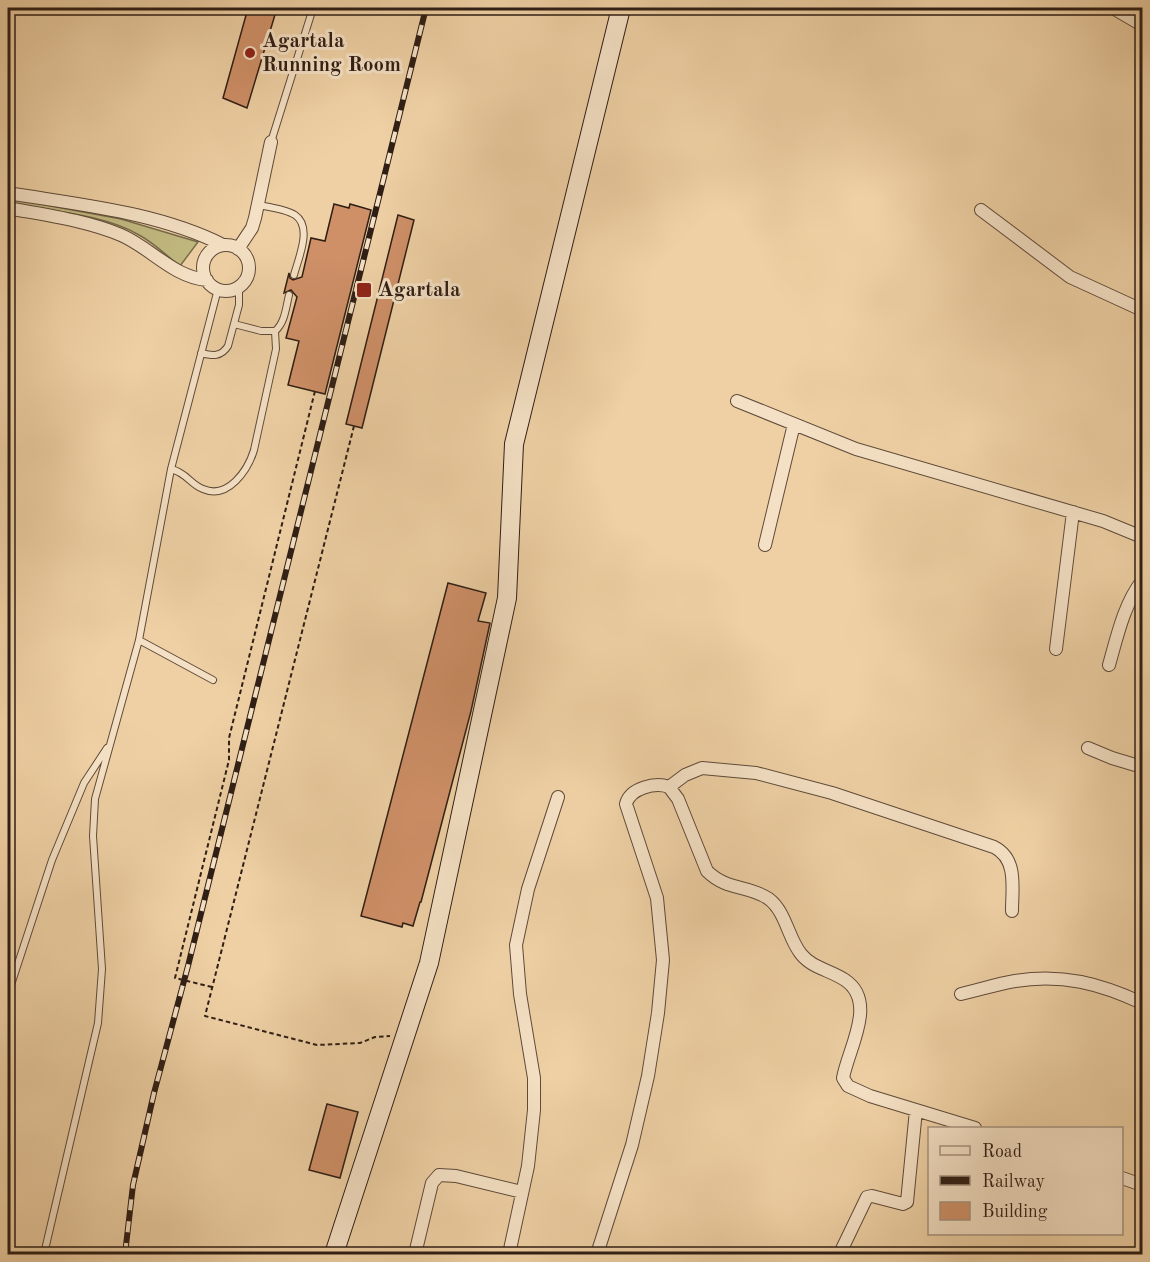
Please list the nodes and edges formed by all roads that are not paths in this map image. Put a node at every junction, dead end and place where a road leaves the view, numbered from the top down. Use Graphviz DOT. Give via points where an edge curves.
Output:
graph roads {
  1 [pos="313,8"];
  2 [pos="621,8"];
  3 [pos="1113,8"];
  4 [pos="1143,25"];
  5 [pos="271,142"];
  6 [pos="8,193"];
  7 [pos="258,204"];
  8 [pos="8,208"];
  9 [pos="981,210"];
  10 [pos="223,245"];
  11 [pos="238,249"];
  12 [pos="294,275"];
  13 [pos="207,280"];
  14 [pos="239,287"];
  15 [pos="218,289"];
  16 [pos="289,295"];
  17 [pos="1143,310"];
  18 [pos="234,324"];
  19 [pos="275,331"];
  20 [pos="201,353"];
  21 [pos="737,401"];
  22 [pos="794,424"];
  23 [pos="171,469"];
  24 [pos="1073,512"];
  25 [pos="1143,537"];
  26 [pos="765,545"];
  27 [pos="1143,581"];
  28 [pos="139,640"];
  29 [pos="1056,649"];
  30 [pos="1109,665"];
  31 [pos="213,680"];
  32 [pos="109,745"];
  33 [pos="1088,748"];
  34 [pos="1143,767"];
  35 [pos="669,787"];
  36 [pos="558,797"];
  37 [pos="1012,911"];
  38 [pos="8,994"];
  39 [pos="961,994"];
  40 [pos="1143,1003"];
  41 [pos="916,1110"];
  42 [pos="972,1127"];
  43 [pos="1123,1178"];
  44 [pos="1143,1185"];
  45 [pos="522,1192"];
  46 [pos="842,1249"];
  47 [pos="44,1254"];
  48 [pos="334,1254"];
  49 [pos="415,1254"];
  50 [pos="509,1254"];
  51 [pos="597,1254"];
  1 -- 5 [label="lane"];
  2 -- 48 [label="street" via="514,444 507,598 429,963"];
  3 -- 4 [label="street"];
  5 -- 7 [label="street"];
  6 -- 10 [label="street" via="160,221"];
  7 -- 11 [label="street" via="252,228"];
  7 -- 12 [label="lane" via="295,215 304,227"];
  8 -- 13 [label="street" via="110,231 183,274"];
  9 -- 17 [label="street" via="1070,277"];
  10 -- 11 [label="street"];
  10 -- 13 [label="street" via="205,258 203,273"];
  11 -- 14 [label="street" via="249,268"];
  13 -- 15 [label="street"];
  14 -- 15 [label="street"];
  14 -- 18 [label="lane"];
  15 -- 20 [label="lane"];
  16 -- 19 [label="lane" via="283,320"];
  18 -- 19 [label="lane" via="261,332"];
  18 -- 20 [label="lane" via="224,352"];
  19 -- 23 [label="lane" via="276,349 254,450 240,478 212,492"];
  20 -- 23 [label="lane"];
  21 -- 22 [label="street"];
  22 -- 24 [label="street" via="856,449"];
  22 -- 26 [label="street"];
  23 -- 28 [label="lane"];
  24 -- 25 [label="street"];
  24 -- 29 [label="street"];
  27 -- 30 [label="street" via="1133,595"];
  28 -- 31 [label="lane"];
  28 -- 32 [label="lane"];
  32 -- 38 [label="lane" via="84,783 52,860"];
  32 -- 47 [label="lane" via="96,799 93,836 102,969 98,1023"];
  33 -- 34 [label="street"];
  35 -- 37 [label="street" via="702,768 756,772 994,847 1003,851 1010,864"];
  35 -- 41 [label="street" via="678,799 707,871 731,887 770,900 778,908 799,953 808,962 850,984 857,996 861,1021 843,1078 848,1086"];
  35 -- 51 [label="street" via="658,784 636,790 627,801 657,897 663,960 658,1013 632,1145"];
  36 -- 45 [label="street" via="528,889 516,945 534,1078 528,1167"];
  39 -- 40 [label="street" via="1016,981 1051,979 1111,988"];
  41 -- 42 [label="street"];
  41 -- 46 [label="street" via="907,1202 867,1197"];
  43 -- 44 [label="street"];
  45 -- 49 [label="street" via="446,1174 436,1176"];
  45 -- 50 [label="street"];
}
